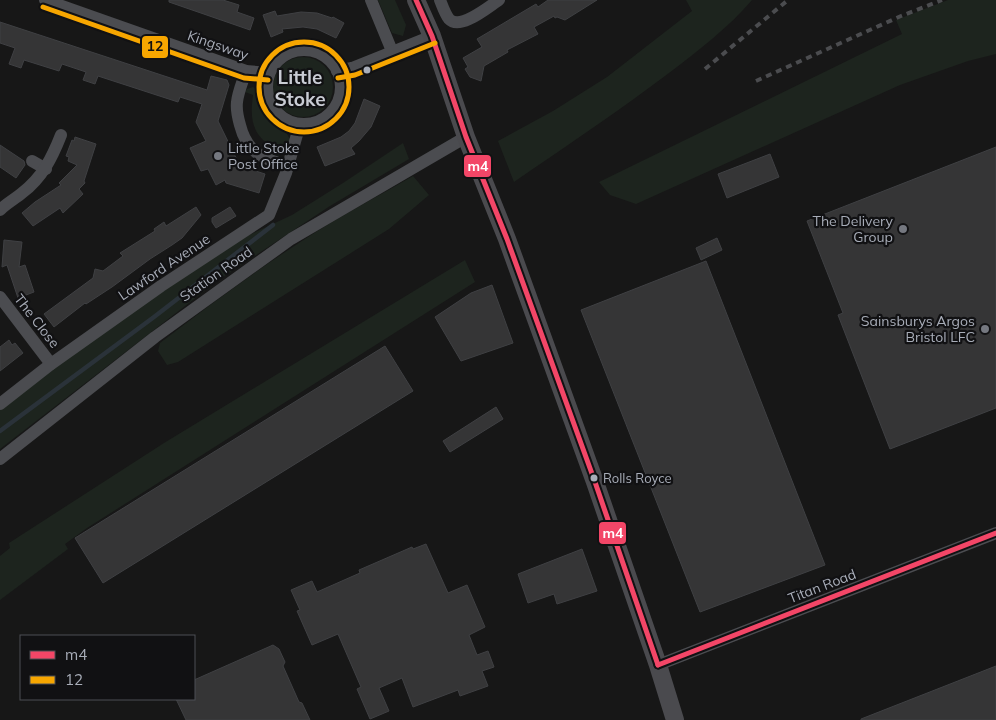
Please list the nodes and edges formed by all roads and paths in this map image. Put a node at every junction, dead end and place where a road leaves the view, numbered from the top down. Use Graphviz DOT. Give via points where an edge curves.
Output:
graph roads {
  1 [pos="45,0"];
  2 [pos="371,0"];
  3 [pos="416,0"];
  4 [pos="440,0"];
  5 [pos="499,0"];
  6 [pos="432,36"];
  7 [pos="392,51"];
  8 [pos="246,71"];
  9 [pos="337,71"];
  10 [pos="269,73"];
  11 [pos="300,124"];
  12 [pos="61,135"];
  13 [pos="466,137"];
  14 [pos="32,161"];
  15 [pos="288,166"];
  16 [pos="46,169"];
  17 [pos="2,204"];
  18 [pos="0,297"];
  19 [pos="51,364"];
  20 [pos="0,404"];
  21 [pos="0,459"];
  22 [pos="996,533"];
  23 [pos="658,665"];
  24 [pos="675,720"];
  1 -- 8 [label="street, Kingsway"];
  2 -- 7 [label="street"];
  3 -- 6 [label="main road"];
  4 -- 5 [label="street" via="448,18 455,22 465,22"];
  6 -- 7 [label="street"];
  6 -- 13 [label="main road"];
  7 -- 9 [label="street"];
  8 -- 10 [label="street, Kingsway"];
  8 -- 15 [label="street" via="237,102 242,134 258,155"];
  9 -- 10 [label="street" via="330,61 309,50 285,55"];
  9 -- 11 [label="street" via="340,93 331,113 311,124"];
  10 -- 11 [label="street" via="267,96 272,107 284,119"];
  11 -- 15 [label="street, Lawford Avenue"];
  12 -- 16 [label="street"];
  13 -- 21 [label="street, Station Road" via="292,239 155,337"];
  13 -- 23 [label="main road" via="510,248"];
  14 -- 16 [label="street"];
  15 -- 19 [label="street, Lawford Avenue" via="269,215"];
  16 -- 17 [label="street" via="23,193"];
  18 -- 19 [label="street, The Close"];
  19 -- 20 [label="street, Lawford Avenue"];
  22 -- 23 [label="street, Titan Road"];
  23 -- 24 [label="main road"];
}
